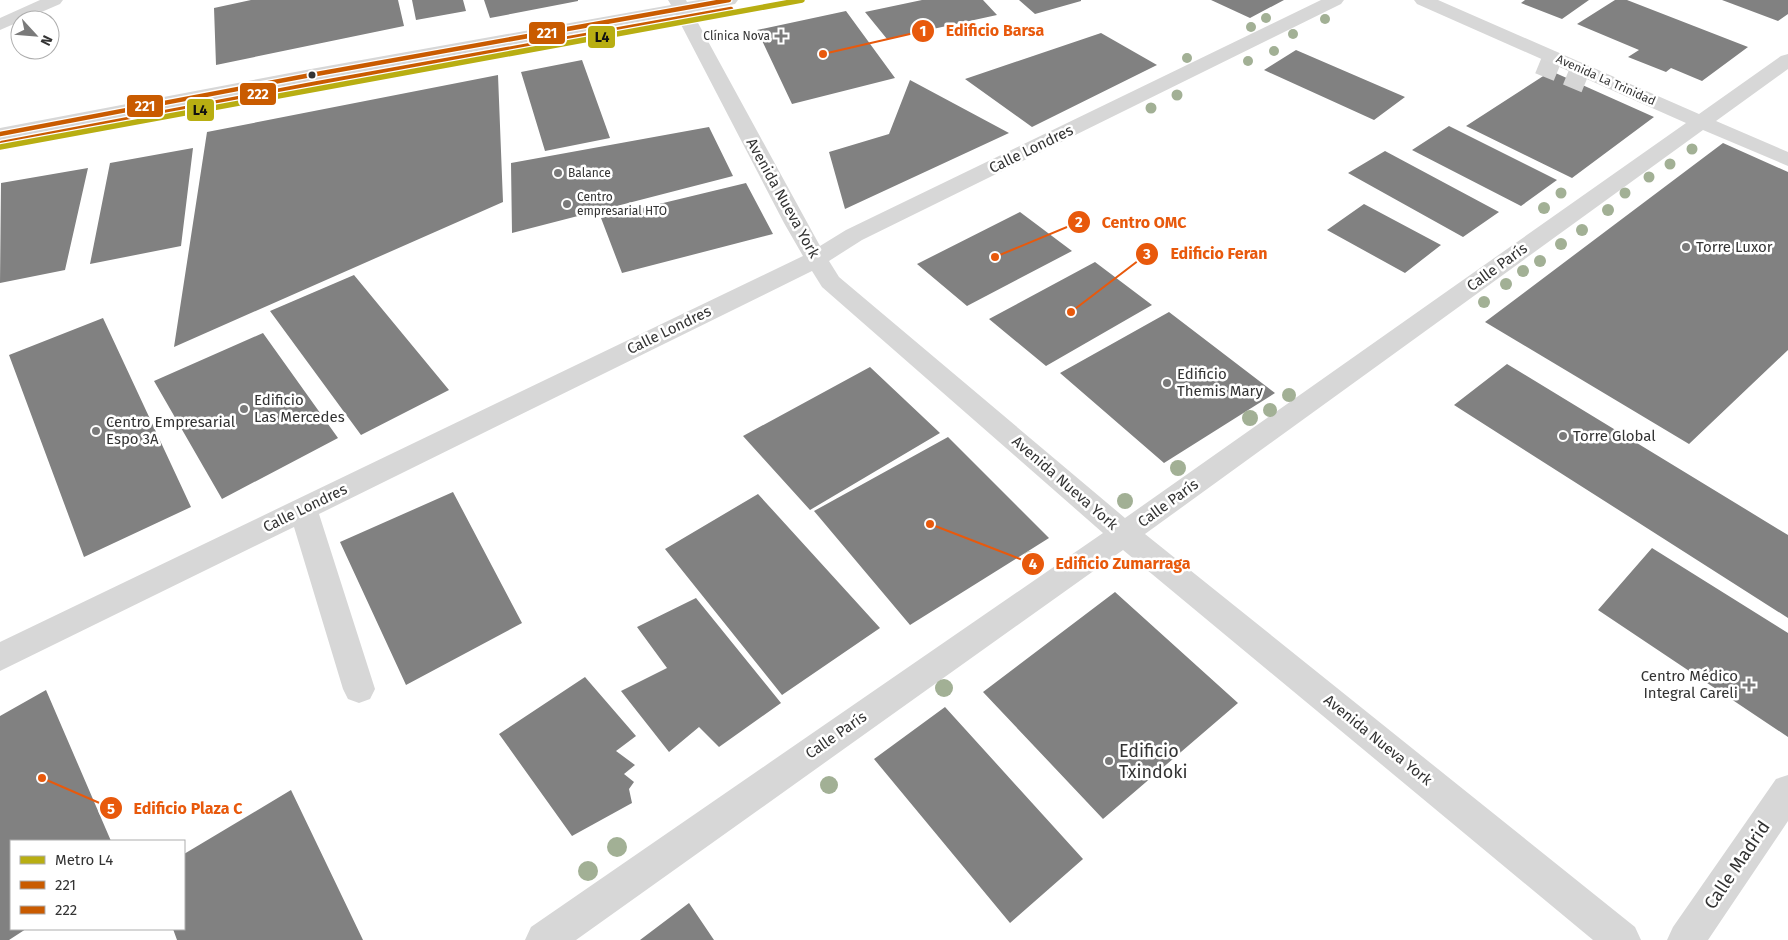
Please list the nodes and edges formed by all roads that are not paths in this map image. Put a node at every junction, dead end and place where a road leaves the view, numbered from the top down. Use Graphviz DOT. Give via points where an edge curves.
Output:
graph roads {
  1 [pos="54,0"];
  2 [pos="729,0"];
  3 [pos="1335,0"];
  4 [pos="1423,0"];
  5 [pos="679,4"];
  6 [pos="0,25"];
  7 [pos="1788,60"];
  8 [pos="1593,86"];
  9 [pos="1650,100"];
  10 [pos="1702,122"];
  11 [pos="0,134"];
  12 [pos="1788,160"];
  13 [pos="817,259"];
  14 [pos="303,508"];
  15 [pos="1124,534"];
  16 [pos="0,656"];
  17 [pos="359,689"];
  18 [pos="1788,791"];
  19 [pos="544,940"];
  20 [pos="1622,940"];
  21 [pos="1686,940"];
  1 -- 6 [label="street"];
  2 -- 5 [label="street"];
  3 -- 13 [label="street, Calle Londres" via="854,235"];
  4 -- 9 [label="street, Avenida La Trinidad"];
  5 -- 11 [label="street"];
  5 -- 13 [label="street, Avenida Nueva York" via="794,223"];
  7 -- 10 [label="street, Calle París"];
  8 -- 9 [label="street"];
  9 -- 10 [label="street, Avenida La Trinidad"];
  10 -- 12 [label="street, Avenida La Trinidad"];
  10 -- 15 [label="street, Calle París"];
  13 -- 14 [label="street, Calle Londres"];
  13 -- 15 [label="street, Avenida Nueva York" via="830,282"];
  14 -- 16 [label="street, Calle Londres"];
  14 -- 17 [label="street"];
  15 -- 19 [label="street, Calle París"];
  15 -- 20 [label="street, Avenida Nueva York"];
  18 -- 21 [label="street, Calle Madrid"];
}
